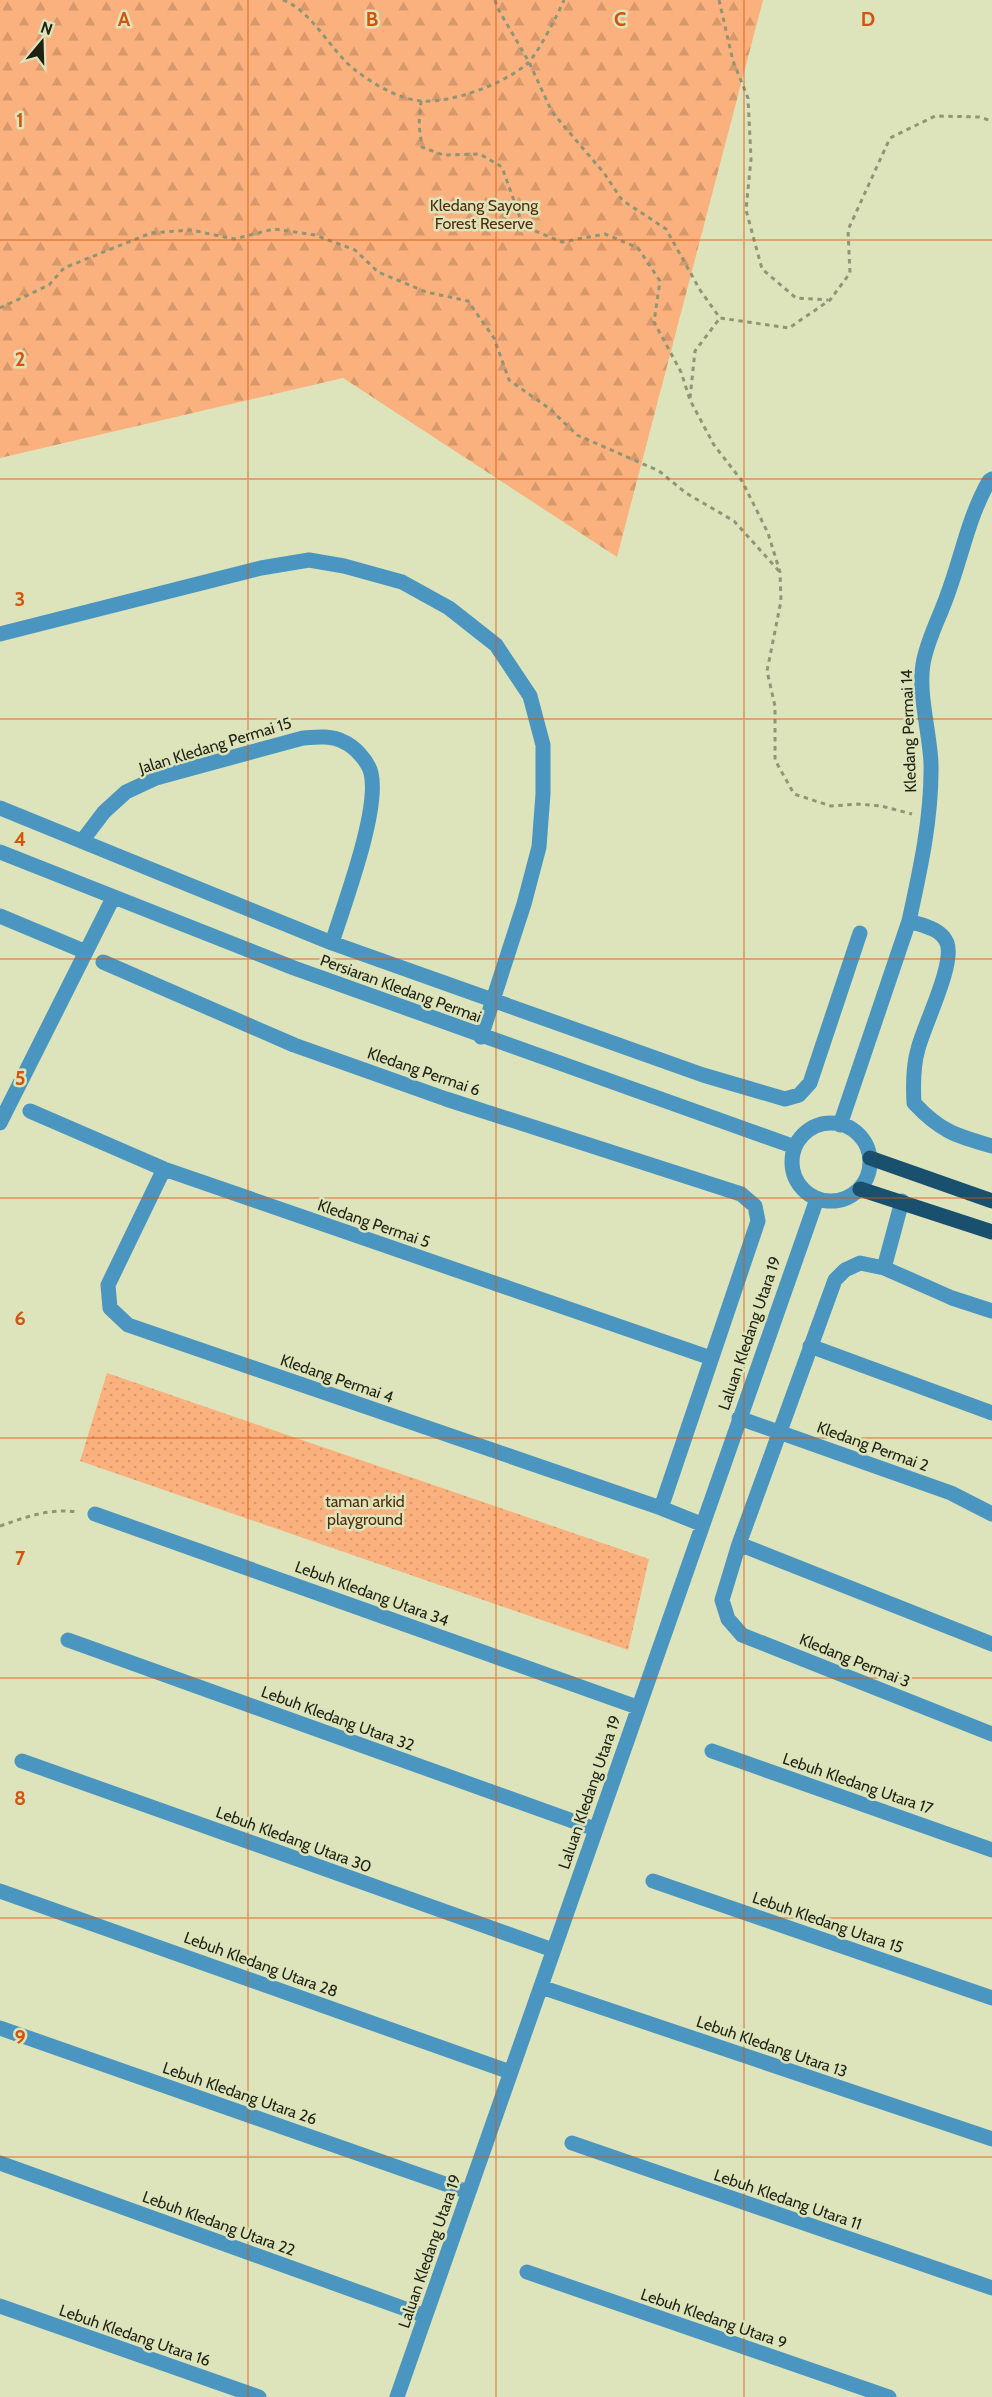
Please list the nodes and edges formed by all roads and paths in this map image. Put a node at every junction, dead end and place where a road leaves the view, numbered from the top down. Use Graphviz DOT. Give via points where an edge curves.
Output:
graph roads {
  1 [pos="283,0"];
  2 [pos="495,0"];
  3 [pos="564,0"];
  4 [pos="719,0"];
  5 [pos="529,62"];
  6 [pos="421,101"];
  7 [pos="992,121"];
  8 [pos="830,300"];
  9 [pos="0,308"];
  10 [pos="720,318"];
  11 [pos="690,400"];
  12 [pos="992,479"];
  13 [pos="780,572"];
  14 [pos="0,634"];
  15 [pos="0,807"];
  16 [pos="928,818"];
  17 [pos="82,841"];
  18 [pos="0,852"];
  19 [pos="113,898"];
  20 [pos="0,916"];
  21 [pos="909,921"];
  22 [pos="860,933"];
  23 [pos="332,943"];
  24 [pos="86,952"];
  25 [pos="103,962"];
  26 [pos="493,999"];
  27 [pos="481,1036"];
  28 [pos="30,1111"];
  29 [pos="1,1120"];
  30 [pos="840,1125"];
  31 [pos="992,1146"];
  32 [pos="795,1148"];
  33 [pos="870,1158"];
  34 [pos="164,1169"];
  35 [pos="860,1189"];
  36 [pos="817,1199"];
  37 [pos="902,1201"];
  38 [pos="992,1201"];
  39 [pos="992,1232"];
  40 [pos="884,1268"];
  41 [pos="992,1311"];
  42 [pos="810,1346"];
  43 [pos="711,1358"];
  44 [pos="992,1413"];
  45 [pos="739,1418"];
  46 [pos="781,1432"];
  47 [pos="661,1508"];
  48 [pos="95,1514"];
  49 [pos="992,1514"];
  50 [pos="701,1524"];
  51 [pos="0,1526"];
  52 [pos="739,1544"];
  53 [pos="68,1640"];
  54 [pos="992,1644"];
  55 [pos="637,1707"];
  56 [pos="992,1734"];
  57 [pos="712,1751"];
  58 [pos="22,1761"];
  59 [pos="595,1829"];
  60 [pos="992,1850"];
  61 [pos="653,1881"];
  62 [pos="0,1891"];
  63 [pos="553,1950"];
  64 [pos="541,1987"];
  65 [pos="992,1998"];
  66 [pos="0,2028"];
  67 [pos="510,2072"];
  68 [pos="992,2139"];
  69 [pos="572,2143"];
  70 [pos="0,2163"];
  71 [pos="468,2192"];
  72 [pos="527,2272"];
  73 [pos="992,2288"];
  74 [pos="0,2306"];
  75 [pos="425,2316"];
  76 [pos="259,2397"];
  77 [pos="397,2397"];
  78 [pos="889,2397"];
  1 -- 6 [label="path" via="312,23 354,69 397,95"];
  2 -- 5 [label="path"];
  3 -- 5 [label="path"];
  4 -- 8 [label="path" via="733,61 748,98 751,159 746,210 762,269 796,298"];
  5 -- 6 [label="path" via="499,83 464,95"];
  5 -- 10 [label="path" via="552,112 622,200 666,229 700,291"];
  6 -- 11 [label="path" via="422,147 443,155 480,154 502,167 523,226 562,242 605,234 638,248 660,281 654,322 681,372"];
  7 -- 8 [label="path" via="935,116 890,138 848,230 850,273"];
  8 -- 10 [label="path" via="789,328"];
  9 -- 13 [label="path" via="49,285 64,268 151,233 191,230 234,239 273,229 315,235 355,249 378,273 426,292 468,301 494,338 509,381 550,409 577,435 659,471 686,493 734,521"];
  10 -- 11 [label="path" via="695,351"];
  11 -- 13 [label="path" via="714,445 742,481 768,533"];
  12 -- 16 [label="street, Kledang Permai 14" via="974,507 960,560 922,666 931,765"];
  13 -- 16 [label="path" via="781,602 767,671 775,706 775,760 794,794 831,806 881,806"];
  14 -- 26 [label="street" via="261,568 309,560 402,582 449,608 496,645 516,673 530,696 543,745 539,847"];
  15 -- 17 [label="street"];
  16 -- 21 [label="street, Kledang Permai 14"];
  17 -- 23 [label="street"];
  17 -- 23 [label="street, Jalan Kledang Permai 15" via="104,812 126,792 156,778 303,738 327,737 345,742 370,771 372,799 363,843"];
  18 -- 19 [label="street, Persiaran Kledang Permai"];
  19 -- 24 [label="street"];
  19 -- 27 [label="street, Persiaran Kledang Permai"];
  20 -- 24 [label="street"];
  21 -- 30 [label="street, Kledang Permai 14"];
  21 -- 31 [label="street" via="937,931 947,944 948,963 917,1050 914,1103 933,1123"];
  22 -- 26 [label="street" via="810,1083 798,1095 785,1099 703,1075"];
  23 -- 26 [label="street"];
  24 -- 29 [label="street"];
  25 -- 43 [label="street, Kledang Permai 6" via="294,1045 446,1099 741,1194 754,1206 758,1221"];
  26 -- 27 [label="street"];
  27 -- 32 [label="street, Persiaran Kledang Permai"];
  28 -- 34 [label="street, Kledang Permai 5"];
  30 -- 32 [label="street" via="818,1125 800,1138"];
  30 -- 33 [label="street" via="860,1137"];
  32 -- 36 [label="street" via="795,1178 800,1187"];
  33 -- 35 [label="street"];
  33 -- 38 [label="main road"];
  34 -- 43 [label="street, Kledang Permai 5"];
  34 -- 47 [label="street, Kledang Permai 4" via="108,1285 110,1308 128,1325"];
  35 -- 36 [label="street" via="840,1200"];
  35 -- 37 [label="main road"];
  36 -- 45 [label="street, Laluan Kledang Utara 19"];
  37 -- 39 [label="main road"];
  37 -- 40 [label="street"];
  40 -- 41 [label="street"];
  40 -- 42 [label="street" via="860,1263 835,1280"];
  42 -- 44 [label="street"];
  42 -- 46 [label="street"];
  43 -- 47 [label="street"];
  45 -- 46 [label="street, Kledang Permai 2"];
  45 -- 50 [label="street, Laluan Kledang Utara 19"];
  46 -- 49 [label="street, Kledang Permai 2" via="951,1494"];
  46 -- 52 [label="street"];
  47 -- 50 [label="street, Kledang Permai 4"];
  48 -- 51 [label="path" via="60,1509"];
  48 -- 55 [label="street, Lebuh Kledang Utara 34"];
  50 -- 55 [label="street, Laluan Kledang Utara 19"];
  52 -- 54 [label="street"];
  52 -- 56 [label="street, Kledang Permai 3" via="722,1600 728,1619 742,1635"];
  53 -- 59 [label="street, Lebuh Kledang Utara 32"];
  55 -- 59 [label="street, Laluan Kledang Utara 19"];
  57 -- 60 [label="street, Lebuh Kledang Utara 17"];
  58 -- 63 [label="street, Lebuh Kledang Utara 30"];
  59 -- 63 [label="street, Laluan Kledang Utara 19"];
  61 -- 65 [label="street, Lebuh Kledang Utara 15"];
  62 -- 67 [label="street, Lebuh Kledang Utara 28"];
  63 -- 64 [label="street, Laluan Kledang Utara 19"];
  64 -- 67 [label="street, Laluan Kledang Utara 19"];
  64 -- 68 [label="street, Lebuh Kledang Utara 13"];
  66 -- 71 [label="street, Lebuh Kledang Utara 26"];
  67 -- 71 [label="street, Laluan Kledang Utara 19"];
  69 -- 73 [label="street, Lebuh Kledang Utara 11"];
  70 -- 75 [label="street, Lebuh Kledang Utara 22"];
  71 -- 75 [label="street, Laluan Kledang Utara 19"];
  72 -- 78 [label="street, Lebuh Kledang Utara 9"];
  74 -- 76 [label="street, Lebuh Kledang Utara 16"];
  75 -- 77 [label="street, Laluan Kledang Utara 19"];
}
